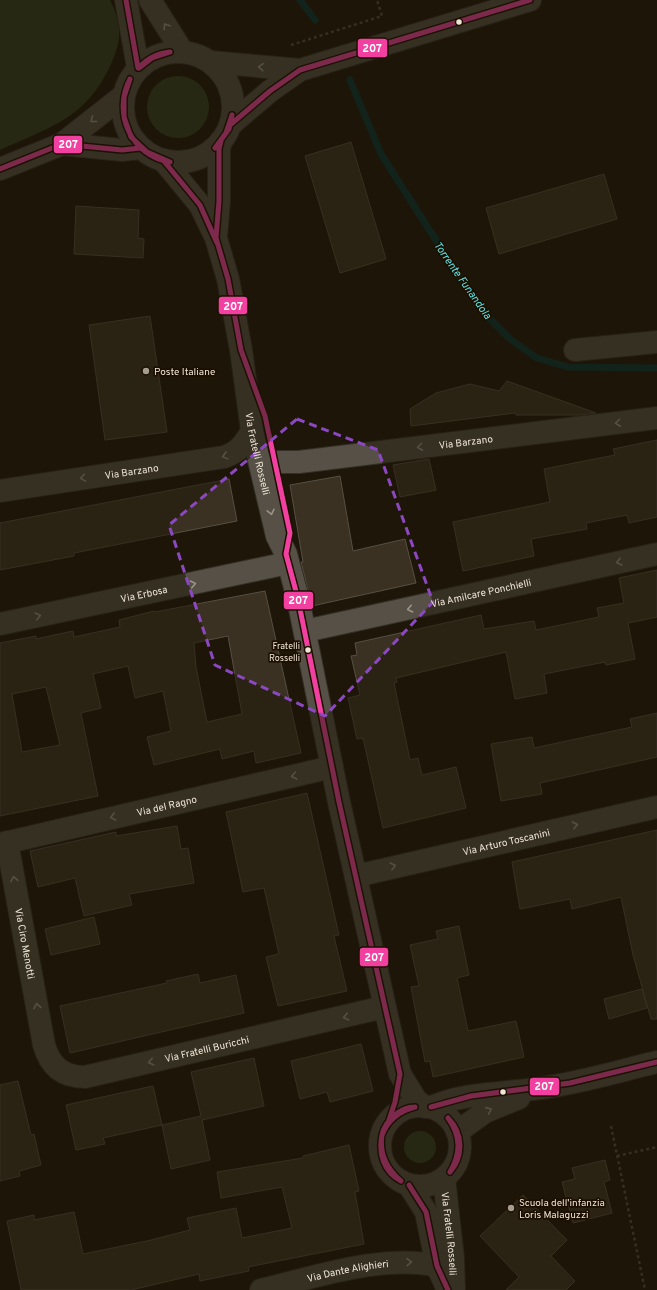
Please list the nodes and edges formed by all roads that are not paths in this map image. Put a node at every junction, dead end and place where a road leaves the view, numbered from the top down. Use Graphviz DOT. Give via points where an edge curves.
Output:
graph roads {
  1 [pos="126,0"];
  2 [pos="150,0"];
  3 [pos="530,0"];
  4 [pos="182,51"];
  5 [pos="211,62"];
  6 [pos="138,68"];
  7 [pos="300,70"];
  8 [pos="123,96"];
  9 [pos="226,133"];
  10 [pos="62,144"];
  11 [pos="140,148"];
  12 [pos="162,160"];
  13 [pos="0,169"];
  14 [pos="216,238"];
  15 [pos="657,342"];
  16 [pos="241,350"];
  17 [pos="575,350"];
  18 [pos="657,418"];
  19 [pos="252,431"];
  20 [pos="275,462"];
  21 [pos="0,491"];
  22 [pos="657,554"];
  23 [pos="287,559"];
  24 [pos="0,624"];
  25 [pos="305,631"];
  26 [pos="332,767"];
  27 [pos="657,807"];
  28 [pos="3,843"];
  29 [pos="356,876"];
  30 [pos="384,1007"];
  31 [pos="44,1045"];
  32 [pos="657,1062"];
  33 [pos="400,1074"];
  34 [pos="542,1088"];
  35 [pos="428,1107"];
  36 [pos="389,1120"];
  37 [pos="457,1132"];
  38 [pos="444,1178"];
  39 [pos="409,1185"];
  40 [pos="437,1266"];
  41 [pos="260,1290"];
  42 [pos="448,1290"];
  43 [pos="454,1290"];
  1 -- 6 [label="street"];
  4 -- 2 [label="street, one-way"];
  3 -- 7 [label="street"];
  4 -- 5 [label="street" via="197,54"];
  4 -- 6 [label="street" via="158,55"];
  7 -- 5 [label="street, one-way"];
  5 -- 9 [label="street" via="225,77 231,90 233,111"];
  6 -- 8 [label="street" via="127,83"];
  7 -- 9 [label="street" via="270,91"];
  8 -- 10 [label="street, one-way"];
  8 -- 11 [label="street" via="126,127"];
  9 -- 12 [label="street" via="209,152 195,160"];
  9 -- 14 [label="street" via="219,149"];
  10 -- 11 [label="street" via="122,150"];
  10 -- 13 [label="street"];
  11 -- 12 [label="street"];
  12 -- 14 [label="street" via="200,205"];
  14 -- 16 [label="street, Via Fratelli Rosselli" via="228,279"];
  15 -- 17 [label="street"];
  16 -- 19 [label="street, Via Fratelli Rosselli"];
  16 -- 20 [label="street, Via Fratelli Rosselli" via="265,416"];
  18 -- 20 [label="street, Via Barzano, one-way" via="299,462"];
  19 -- 21 [label="street, Via Barzano, one-way" via="240,449 224,457"];
  19 -- 23 [label="street, Via Fratelli Rosselli, one-way" via="277,536"];
  20 -- 23 [label="street, Via Fratelli Rosselli" via="290,533"];
  22 -- 25 [label="street, Via Amilcare Ponchielli, one-way"];
  24 -- 23 [label="street, Via Erbosa, one-way"];
  23 -- 25 [label="street, Via Fratelli Rosselli"];
  25 -- 26 [label="street, Via Fratelli Rosselli"];
  26 -- 28 [label="street, Via del Ragno, one-way"];
  26 -- 29 [label="street, Via Fratelli Rosselli"];
  29 -- 27 [label="street, Via Arturo Toscanini, one-way"];
  31 -- 28 [label="street, Via Ciro Menotti, one-way"];
  29 -- 30 [label="street, Via Fratelli Rosselli"];
  30 -- 31 [label="street, Via Fratelli Buricchi, one-way" via="86,1077 66,1074 58,1069 49,1058"];
  30 -- 33 [label="street, Via Fratelli Rosselli"];
  32 -- 34 [label="street"];
  33 -- 35 [label="street, Via Fratelli Rosselli" via="416,1100"];
  33 -- 36 [label="street, Via Fratelli Rosselli"];
  34 -- 35 [label="street" via="474,1095"];
  37 -- 34 [label="street, one-way" via="484,1112"];
  35 -- 36 [label="street" via="406,1108"];
  35 -- 37 [label="street" via="442,1112"];
  36 -- 39 [label="street" via="381,1135 382,1160 397,1179"];
  37 -- 38 [label="street" via="460,1144 458,1157"];
  38 -- 39 [label="street" via="433,1184"];
  38 -- 43 [label="street, Via Fratelli Rosselli"];
  39 -- 40 [label="street, Via Fratelli Rosselli" via="426,1212"];
  41 -- 40 [label="street, Via Dante Alighieri, one-way" via="386,1263 414,1262"];
  40 -- 42 [label="street, Via Fratelli Rosselli"];
}
